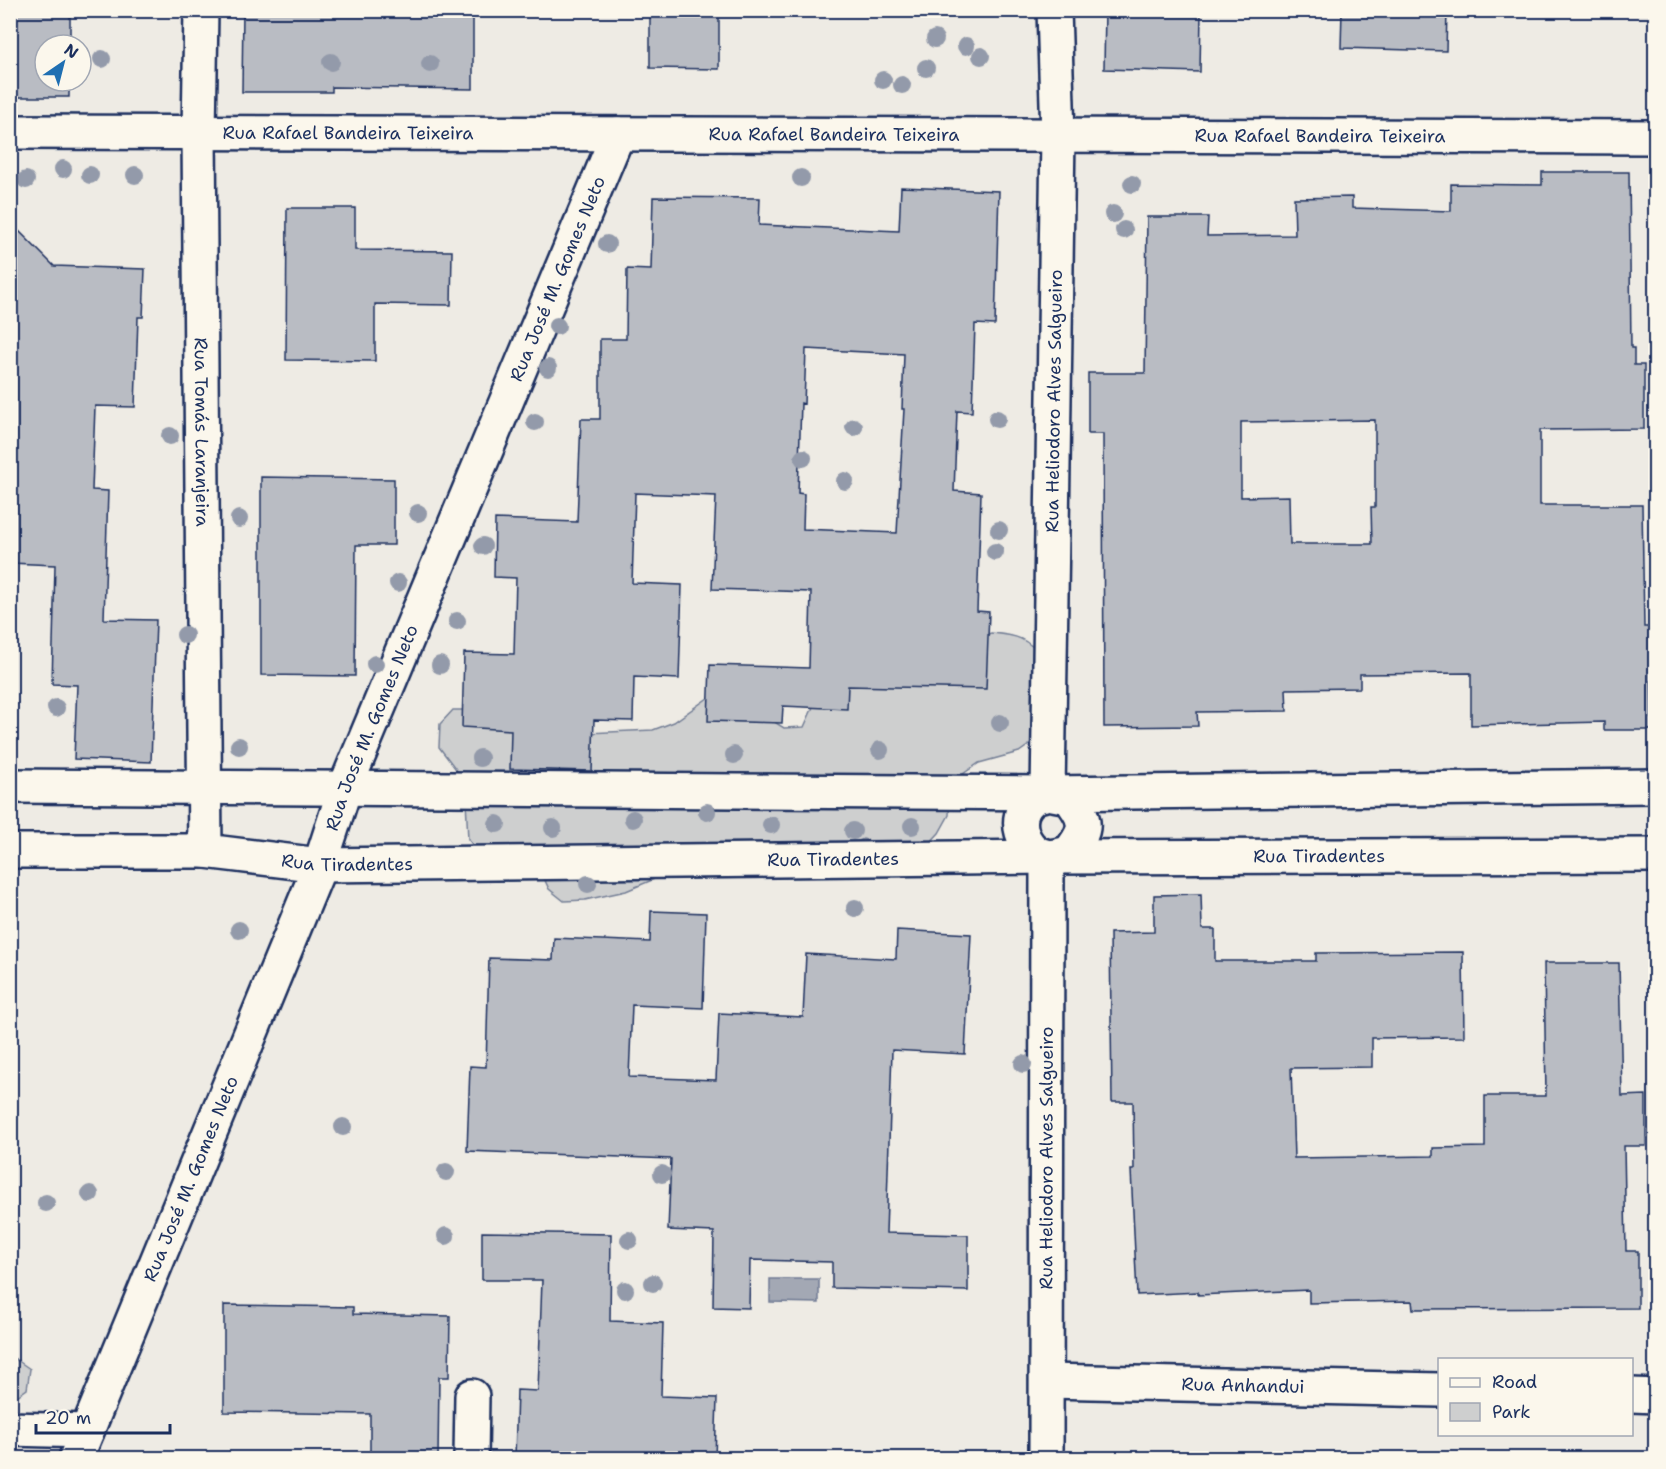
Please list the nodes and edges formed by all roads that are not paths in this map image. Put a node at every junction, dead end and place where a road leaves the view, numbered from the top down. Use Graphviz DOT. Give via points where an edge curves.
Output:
graph roads {
  1 [pos="201,10"];
  2 [pos="1054,10"];
  3 [pos="10,132"];
  4 [pos="199,133"];
  5 [pos="618,134"];
  6 [pos="1058,135"];
  7 [pos="1656,137"];
  8 [pos="10,786"];
  9 [pos="1656,786"];
  10 [pos="205,787"];
  11 [pos="345,788"];
  12 [pos="1048,793"];
  13 [pos="10,851"];
  14 [pos="205,851"];
  15 [pos="1656,855"];
  16 [pos="1047,856"];
  17 [pos="320,865"];
  18 [pos="1047,1381"];
  19 [pos="1438,1390"];
  20 [pos="1633,1395"];
  21 [pos="472,1396"];
  22 [pos="1656,1396"];
  23 [pos="10,1429"];
  24 [pos="81,1445"];
  25 [pos="471,1458"];
  26 [pos="1046,1458"];
  1 -- 4 [label="main road, Rua Tomás Laranjeira"];
  2 -- 6 [label="main road, Rua Heliodoro Alves Salgueiro"];
  3 -- 4 [label="main road, Rua Rafael Bandeira Teixeira"];
  4 -- 5 [label="main road, Rua Rafael Bandeira Teixeira"];
  4 -- 10 [label="main road, Rua Tomás Laranjeira"];
  5 -- 6 [label="main road, Rua Rafael Bandeira Teixeira"];
  5 -- 11 [label="main road, Rua José M. Gomes Neto"];
  6 -- 7 [label="main road, Rua Rafael Bandeira Teixeira"];
  6 -- 12 [label="main road, Rua Heliodoro Alves Salgueiro"];
  8 -- 10 [label="main road"];
  9 -- 12 [label="main road"];
  10 -- 11 [label="main road"];
  10 -- 14 [label="main road, Rua Tomás Laranjeira"];
  11 -- 12 [label="main road"];
  11 -- 17 [label="main road, Rua José M. Gomes Neto"];
  12 -- 16 [label="main road" via="1031,800 1021,814 1021,833 1031,849"];
  12 -- 16 [label="main road" via="1069,797 1082,814 1082,836 1069,853"];
  13 -- 14 [label="main road, Rua Tiradentes"];
  14 -- 17 [label="main road, Rua Tiradentes"];
  15 -- 16 [label="main road, Rua Tiradentes"];
  16 -- 17 [label="main road, Rua Tiradentes"];
  16 -- 18 [label="main road, Rua Heliodoro Alves Salgueiro"];
  17 -- 24 [label="main road, Rua José M. Gomes Neto"];
  18 -- 19 [label="main road, Rua Anhandui"];
  18 -- 26 [label="main road, Rua Heliodoro Alves Salgueiro"];
  20 -- 22 [label="main road"];
  21 -- 25 [label="main road"];
  23 -- 24 [label="main road"];
}
